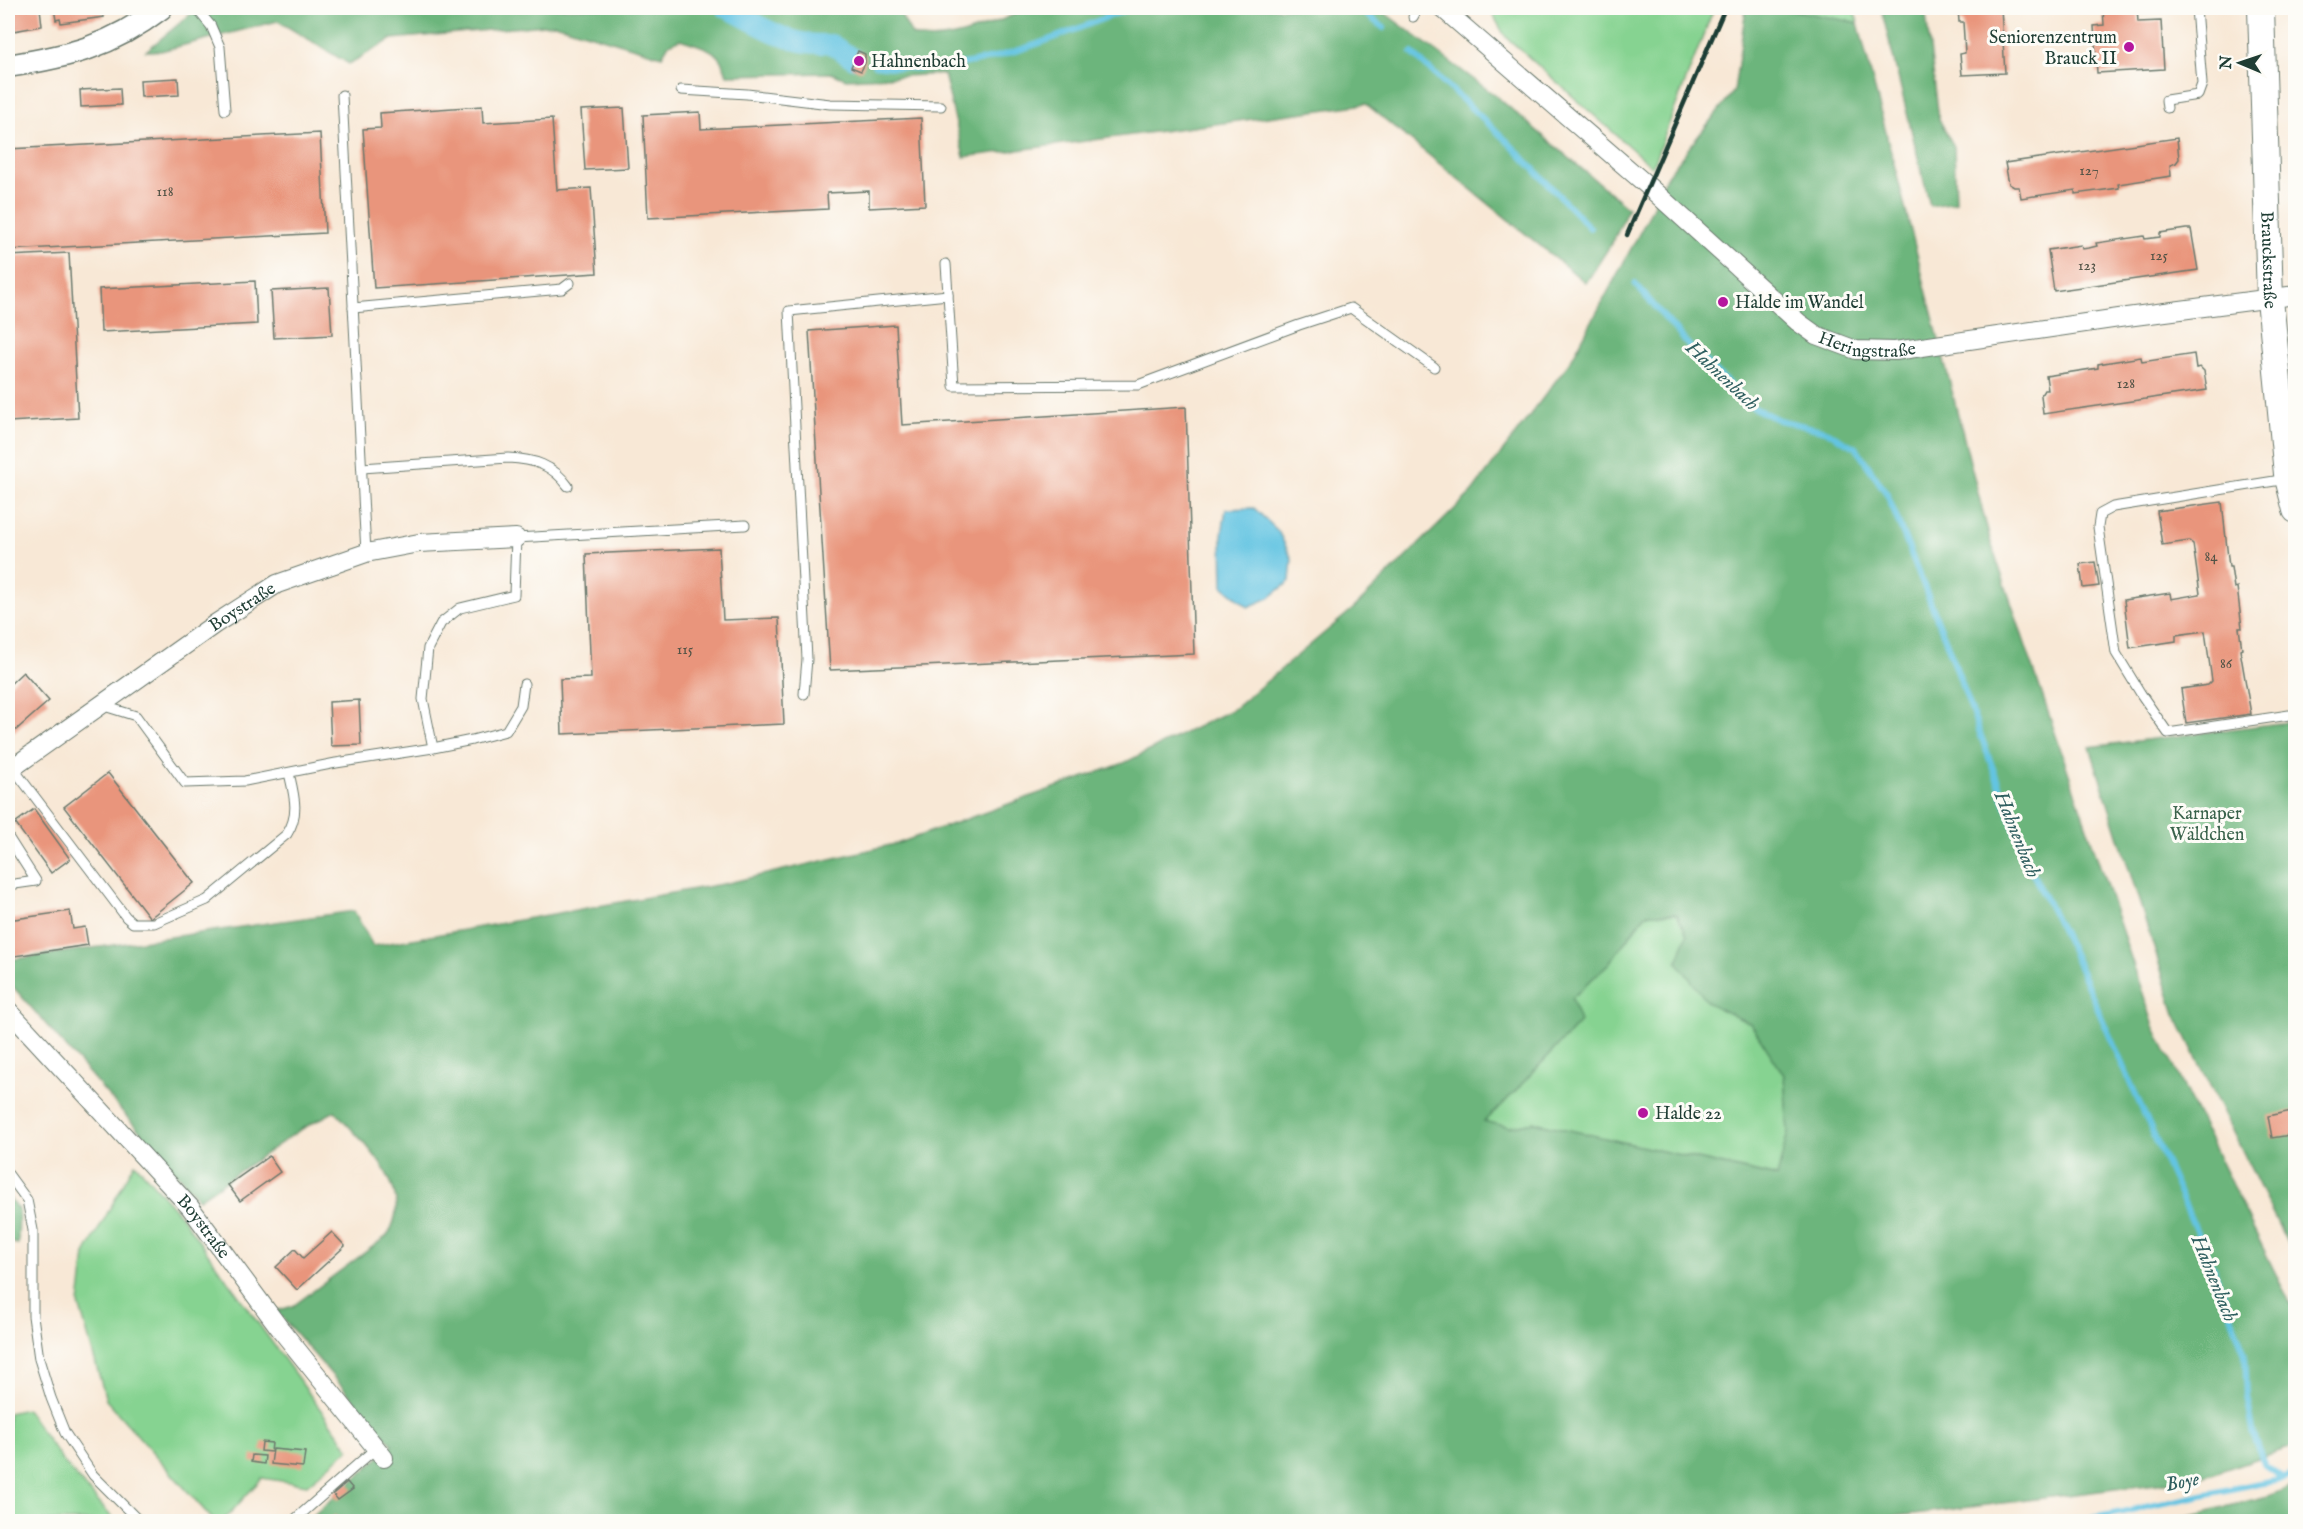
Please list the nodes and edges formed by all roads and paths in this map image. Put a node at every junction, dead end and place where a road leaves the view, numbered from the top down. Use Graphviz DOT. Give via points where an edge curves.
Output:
graph roads {
  1 [pos="161,8"];
  2 [pos="196,8"];
  3 [pos="1418,8"];
  4 [pos="1442,8"];
  5 [pos="2196,8"];
  6 [pos="2261,8"];
  7 [pos="1413,17"];
  8 [pos="8,66"];
  9 [pos="681,90"];
  10 [pos="342,95"];
  11 [pos="941,106"];
  12 [pos="2167,108"];
  13 [pos="225,110"];
  14 [pos="946,264"];
  15 [pos="570,283"];
  16 [pos="948,295"];
  17 [pos="2295,295"];
  18 [pos="2270,298"];
  19 [pos="353,308"];
  20 [pos="1434,367"];
  21 [pos="362,468"];
  22 [pos="2288,479"];
  23 [pos="568,486"];
  24 [pos="2295,510"];
  25 [pos="745,525"];
  26 [pos="516,538"];
  27 [pos="366,553"];
  28 [pos="524,684"];
  29 [pos="804,694"];
  30 [pos="101,705"];
  31 [pos="2295,714"];
  32 [pos="433,748"];
  33 [pos="10,770"];
  34 [pos="289,773"];
  35 [pos="8,837"];
  36 [pos="8,885"];
  37 [pos="8,1010"];
  38 [pos="8,1174"];
  39 [pos="379,1454"];
  40 [pos="140,1521"];
  41 [pos="292,1521"];
  1 -- 8 [label="street" via="105,43 59,58"];
  2 -- 13 [label="lane" via="211,27 219,47"];
  3 -- 7 [label="lane"];
  4 -- 18 [label="street, Heringstraße" via="1640,178 1798,322 1836,344 1856,350 1895,351"];
  5 -- 12 [label="lane" via="2202,84 2198,95 2166,100"];
  6 -- 18 [label="main road, Brauckstraße"];
  9 -- 11 [label="lane" via="830,104"];
  10 -- 19 [label="lane"];
  14 -- 16 [label="lane"];
  15 -- 19 [label="lane" via="562,289"];
  16 -- 20 [label="lane" via="954,386 1138,385 1351,308"];
  16 -- 29 [label="lane" via="789,311 807,659"];
  17 -- 18 [label="street, Heringstraße"];
  18 -- 22 [label="main road, Brauckstraße"];
  19 -- 21 [label="lane"];
  21 -- 23 [label="lane" via="528,459 548,465"];
  21 -- 27 [label="lane"];
  22 -- 24 [label="main road, Brauckstraße"];
  22 -- 31 [label="lane" via="2114,507 2100,514 2098,527 2116,653 2168,733"];
  25 -- 26 [label="lane"];
  26 -- 27 [label="street, Boystraße" via="419,543"];
  26 -- 32 [label="lane" via="514,595 460,608 441,623 428,648 423,699"];
  27 -- 30 [label="street, Boystraße" via="277,584"];
  28 -- 32 [label="lane" via="521,706 506,730"];
  30 -- 33 [label="street, Boystraße"];
  30 -- 34 [label="lane" via="136,716 185,783 245,781"];
  32 -- 34 [label="lane"];
  33 -- 34 [label="lane" via="133,923 154,923 207,900 286,834 296,809"];
  35 -- 36 [label="lane" via="36,880"];
  37 -- 39 [label="street, Boystraße" via="190,1207"];
  38 -- 40 [label="lane" via="27,1200 33,1230 33,1316 39,1359 64,1433 93,1475"];
  39 -- 41 [label="lane"];
}
